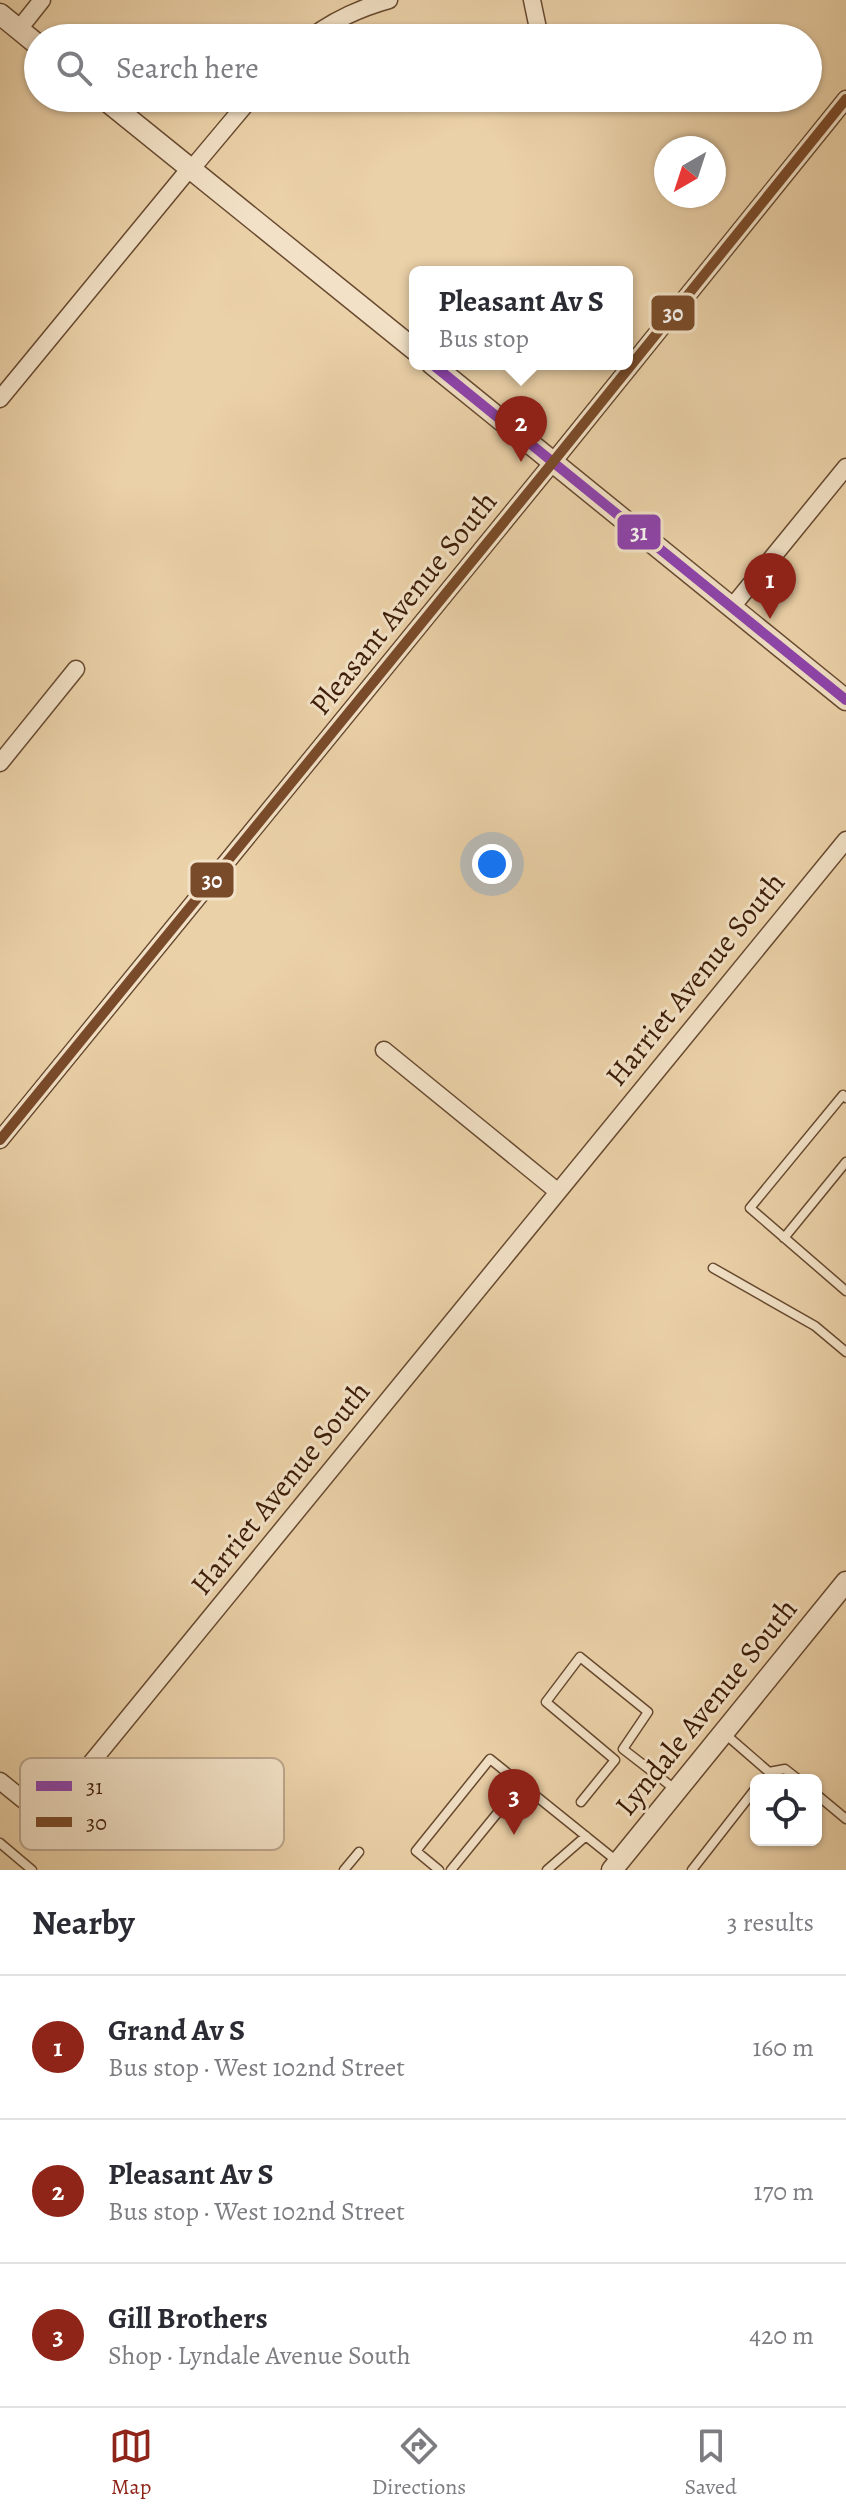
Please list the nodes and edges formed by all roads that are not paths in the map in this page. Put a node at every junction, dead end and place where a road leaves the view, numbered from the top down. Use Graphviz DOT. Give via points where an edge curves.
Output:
graph roads {
  1 [pos="42,0"];
  2 [pos="389,0"];
  3 [pos="532,0"];
  4 [pos="0,14"];
  5 [pos="329,24"];
  6 [pos="537,24"];
  7 [pos="19,29"];
  8 [pos="24,33"];
  9 [pos="846,99"];
  10 [pos="120,112"];
  11 [pos="239,112"];
  12 [pos="190,168"];
  13 [pos="409,345"];
  14 [pos="633,363"];
  15 [pos="439,370"];
  16 [pos="627,370"];
  17 [pos="0,399"];
  18 [pos="553,462"];
  19 [pos="846,467"];
  20 [pos="732,607"];
  21 [pos="76,669"];
  22 [pos="846,700"];
  23 [pos="0,763"];
  24 [pos="846,840"];
  25 [pos="384,1050"];
  26 [pos="846,1098"];
  27 [pos="0,1140"];
  28 [pos="846,1162"];
  29 [pos="557,1191"];
  30 [pos="784,1238"];
  31 [pos="713,1268"];
  32 [pos="846,1291"];
  33 [pos="846,1352"];
  34 [pos="846,1582"];
  35 [pos="723,1733"];
  36 [pos="623,1749"];
  37 [pos="95,1758"];
  38 [pos="615,1760"];
  39 [pos="769,1772"];
  40 [pos="791,1774"];
  41 [pos="0,1781"];
  42 [pos="521,1784"];
  43 [pos="677,1790"];
  44 [pos="750,1796"];
  45 [pos="20,1797"];
  46 [pos="822,1799"];
  47 [pos="581,1802"];
  48 [pos="846,1819"];
  49 [pos="586,1836"];
  50 [pos="0,1843"];
  51 [pos="359,1852"];
  52 [pos="615,1866"];
  53 [pos="32,1870"];
  54 [pos="344,1870"];
  55 [pos="439,1870"];
  56 [pos="451,1870"];
  57 [pos="547,1870"];
  58 [pos="692,1870"];
  1 -- 7 [label="street"];
  2 -- 5 [label="street"];
  3 -- 6 [label="street"];
  4 -- 7 [label="street"];
  7 -- 8 [label="street"];
  9 -- 14 [label="street, Pleasant Avenue South"];
  10 -- 12 [label="street"];
  11 -- 12 [label="street"];
  12 -- 13 [label="street"];
  12 -- 17 [label="street"];
  15 -- 18 [label="street"];
  16 -- 18 [label="street, Pleasant Avenue South"];
  18 -- 20 [label="street"];
  18 -- 27 [label="street, Pleasant Avenue South"];
  19 -- 20 [label="street"];
  20 -- 22 [label="street"];
  21 -- 23 [label="street"];
  24 -- 29 [label="street, Harriet Avenue South"];
  25 -- 29 [label="street"];
  26 -- 30 [label="lane" via="843,1095 750,1208"];
  28 -- 30 [label="lane"];
  29 -- 37 [label="street, Harriet Avenue South"];
  30 -- 32 [label="lane"];
  31 -- 33 [label="lane" via="815,1326"];
  34 -- 35 [label="street, Lyndale Avenue South"];
  35 -- 39 [label="lane"];
  35 -- 43 [label="street, Lyndale Avenue South"];
  36 -- 38 [label="lane"];
  36 -- 38 [label="lane" via="648,1712 580,1657 546,1702"];
  36 -- 43 [label="lane"];
  38 -- 47 [label="lane"];
  39 -- 40 [label="lane" via="785,1769"];
  41 -- 45 [label="street, Harriet Avenue South"];
  42 -- 49 [label="lane"];
  42 -- 55 [label="lane" via="490,1759 416,1851"];
  42 -- 56 [label="lane"];
  43 -- 52 [label="street, Lyndale Avenue South"];
  44 -- 58 [label="lane"];
  46 -- 48 [label="lane"];
  49 -- 52 [label="lane"];
  49 -- 57 [label="lane"];
  50 -- 53 [label="lane"];
  51 -- 54 [label="lane"];
}
